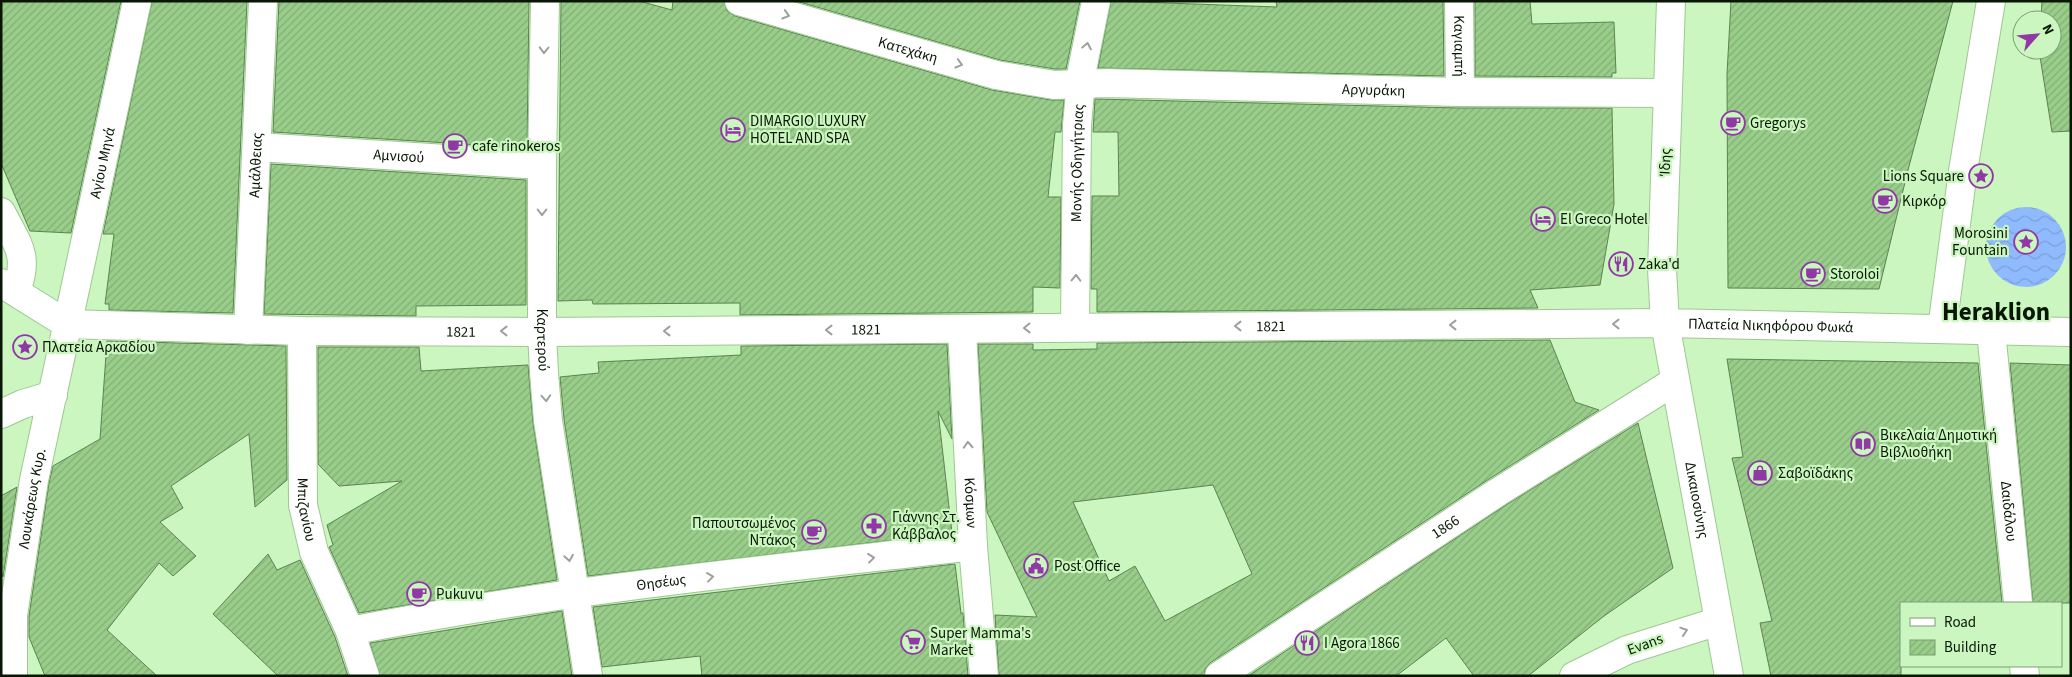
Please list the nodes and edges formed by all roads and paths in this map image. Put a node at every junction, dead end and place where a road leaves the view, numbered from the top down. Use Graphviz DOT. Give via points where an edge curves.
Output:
graph roads {
  1 [pos="136,1"];
  2 [pos="263,1"];
  3 [pos="545,1"];
  4 [pos="739,1"];
  5 [pos="1096,1"];
  6 [pos="1459,1"];
  7 [pos="1671,1"];
  8 [pos="1991,1"];
  9 [pos="1081,84"];
  10 [pos="1460,92"];
  11 [pos="1667,93"];
  12 [pos="257,147"];
  13 [pos="542,165"];
  14 [pos="1,212"];
  15 [pos="9,287"];
  16 [pos="1665,323"];
  17 [pos="67,324"];
  18 [pos="1075,327"];
  19 [pos="962,329"];
  20 [pos="1942,329"];
  21 [pos="248,330"];
  22 [pos="302,331"];
  23 [pos="1991,331"];
  24 [pos="542,332"];
  25 [pos="2071,332"];
  26 [pos="1675,381"];
  27 [pos="53,395"];
  28 [pos="1,414"];
  29 [pos="974,546"];
  30 [pos="575,593"];
  31 [pos="2018,602"];
  32 [pos="1718,621"];
  33 [pos="350,631"];
  34 [pos="9,666"];
  35 [pos="364,676"];
  36 [pos="588,676"];
  37 [pos="984,676"];
  38 [pos="1218,676"];
  39 [pos="1574,676"];
  40 [pos="1728,676"];
  1 -- 17 [label="street, Αγίου Μηνά"];
  2 -- 12 [label="street, Αμάλθειας"];
  3 -- 13 [label="street, Καρτερού, one-way"];
  4 -- 9 [label="street, Κατεχάκη, one-way" via="996,75 1038,83"];
  9 -- 5 [label="street, Μονής Οδηγήτριας, one-way"];
  6 -- 10 [label="street, Καγιαμπή"];
  7 -- 11 [label="street, Ίδης"];
  8 -- 20 [label="street" via="1963,171"];
  9 -- 10 [label="street, Αργυράκη"];
  18 -- 9 [label="street, Μονής Οδηγήτριας, one-way" via="1077,125"];
  10 -- 11 [label="street, Αργυράκη"];
  11 -- 16 [label="street, Ίδης" via="1662,269"];
  12 -- 13 [label="street, Αμνισού"];
  12 -- 21 [label="street, Αμάλθειας"];
  13 -- 24 [label="street, Καρτερού, one-way"];
  14 -- 15 [label="street" via="24,260 23,274"];
  15 -- 17 [label="street"];
  16 -- 18 [label="street, 1821, one-way"];
  16 -- 20 [label="street, Πλατεία Νικηφόρου Φωκά"];
  16 -- 26 [label="street, Δικαιοσύνης"];
  17 -- 21 [label="street, 1821"];
  17 -- 27 [label="street, Λουκάρεως Κυρ."];
  18 -- 19 [label="street, 1821, one-way"];
  19 -- 24 [label="street, 1821, one-way"];
  29 -- 19 [label="street, Κόσμων, one-way"];
  20 -- 23 [label="street, Πλατεία Νικηφόρου Φωκά"];
  21 -- 22 [label="street, 1821"];
  24 -- 22 [label="street, 1821, one-way"];
  22 -- 33 [label="street, Μπιζανίου" via="303,505 314,552"];
  23 -- 25 [label="street, Πλατεία Νικηφόρου Φωκά"];
  23 -- 31 [label="street, Δαιδάλου"];
  24 -- 30 [label="street, Καρτερού, one-way" via="548,421"];
  26 -- 32 [label="street, Δικαιοσύνης"];
  26 -- 38 [label="street, 1866" via="1498,492"];
  27 -- 28 [label="street"];
  27 -- 34 [label="street, Λουκάρεως Κυρ." via="21,552"];
  30 -- 29 [label="street, Θησέως, one-way"];
  29 -- 37 [label="street, Κόσμων"];
  30 -- 33 [label="street, Θησέως"];
  30 -- 36 [label="street, Καρτερού"];
  39 -- 32 [label="street, Evans, one-way" via="1628,650"];
  32 -- 40 [label="street, Δικαιοσύνης"];
  33 -- 35 [label="street, Μπιζανίου"];
}
